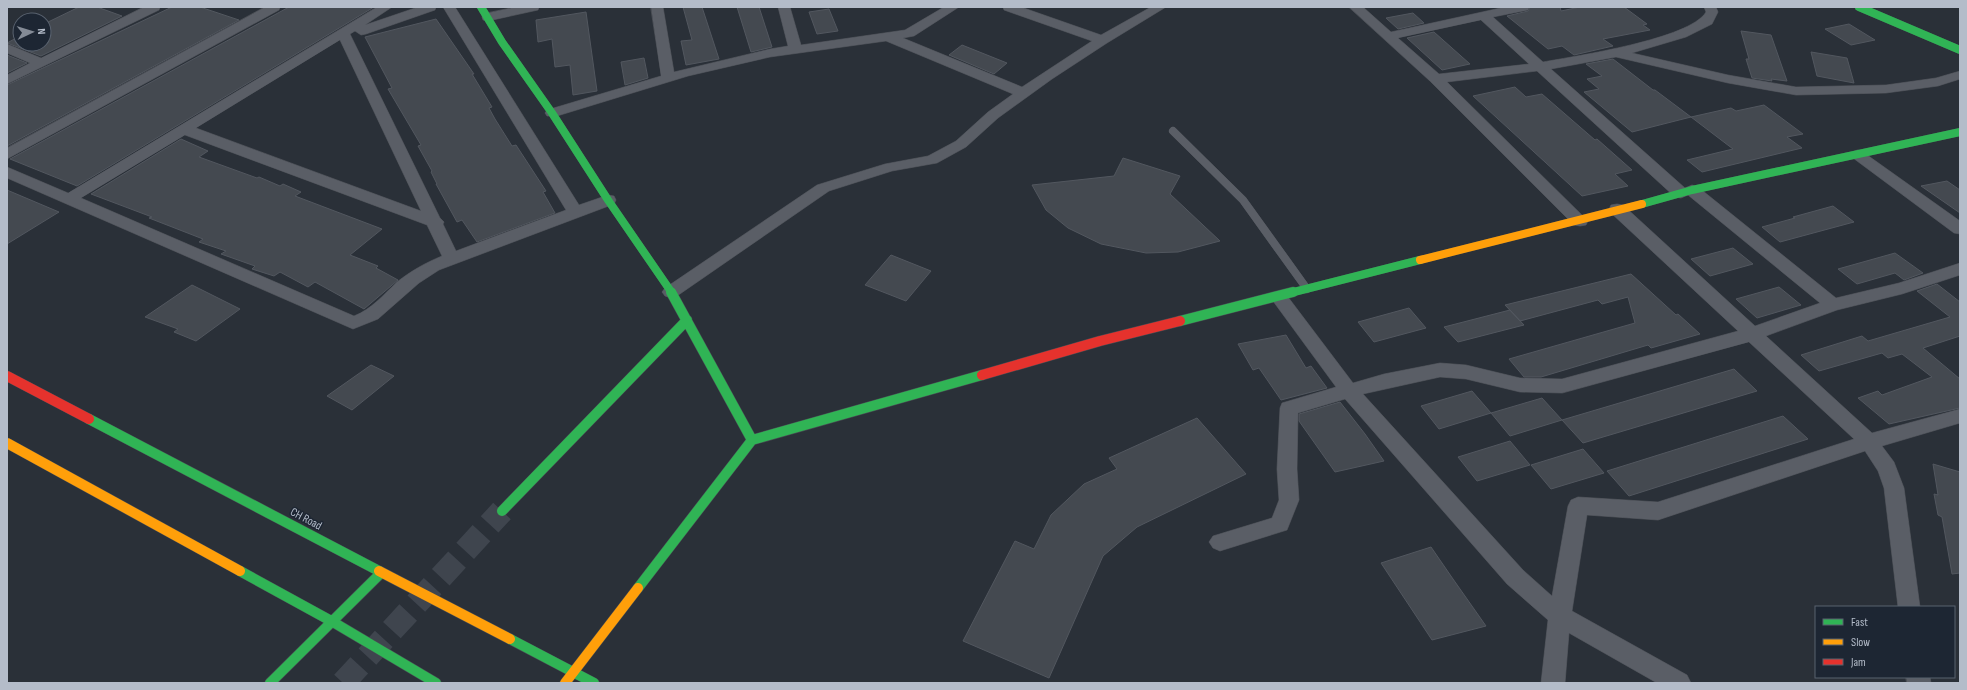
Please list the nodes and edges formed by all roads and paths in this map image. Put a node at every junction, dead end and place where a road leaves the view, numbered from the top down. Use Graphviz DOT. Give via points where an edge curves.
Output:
graph roads {
  1 [pos="126,7"];
  2 [pos="274,7"];
  3 [pos="386,7"];
  4 [pos="430,7"];
  5 [pos="449,7"];
  6 [pos="533,7"];
  7 [pos="657,7"];
  8 [pos="784,7"];
  9 [pos="953,7"];
  10 [pos="1009,7"];
  11 [pos="1160,7"];
  12 [pos="1355,7"];
  13 [pos="1523,7"];
  14 [pos="1710,7"];
  15 [pos="1859,7"];
  16 [pos="149,10"];
  17 [pos="484,12"];
  18 [pos="1484,16"];
  19 [pos="344,35"];
  20 [pos="1390,36"];
  21 [pos="888,37"];
  22 [pos="1102,40"];
  23 [pos="1518,45"];
  24 [pos="7,48"];
  25 [pos="796,50"];
  26 [pos="1960,50"];
  27 [pos="1616,54"];
  28 [pos="1570,60"];
  29 [pos="41,63"];
  30 [pos="1539,67"];
  31 [pos="1960,75"];
  32 [pos="668,78"];
  33 [pos="7,80"];
  34 [pos="1436,80"];
  35 [pos="1024,93"];
  36 [pos="552,113"];
  37 [pos="184,129"];
  38 [pos="1173,131"];
  39 [pos="1959,133"];
  40 [pos="7,154"];
  41 [pos="1858,155"];
  42 [pos="7,172"];
  43 [pos="1686,191"];
  44 [pos="70,198"];
  45 [pos="608,200"];
  46 [pos="1617,209"];
  47 [pos="576,212"];
  48 [pos="1960,213"];
  49 [pos="1944,217"];
  50 [pos="1580,221"];
  51 [pos="436,222"];
  52 [pos="1960,229"];
  53 [pos="452,258"];
  54 [pos="1960,269"];
  55 [pos="1307,289"];
  56 [pos="672,292"];
  57 [pos="1278,297"];
  58 [pos="1833,305"];
  59 [pos="687,320"];
  60 [pos="1753,334"];
  61 [pos="7,376"];
  62 [pos="1349,390"];
  63 [pos="1960,416"];
  64 [pos="752,440"];
  65 [pos="1869,442"];
  66 [pos="7,443"];
  67 [pos="502,512"];
  68 [pos="1220,542"];
  69 [pos="381,572"];
  70 [pos="1910,606"];
  71 [pos="1560,616"];
  72 [pos="333,622"];
  73 [pos="573,672"];
  74 [pos="270,683"];
  75 [pos="436,683"];
  76 [pos="565,683"];
  77 [pos="594,683"];
  78 [pos="1553,683"];
  79 [pos="1679,683"];
  1 -- 16 [label="street"];
  2 -- 40 [label="street"];
  3 -- 19 [label="street"];
  4 -- 19 [label="street"];
  5 -- 47 [label="street"];
  6 -- 17 [label="street"];
  7 -- 32 [label="street"];
  8 -- 25 [label="street"];
  9 -- 21 [label="street" via="909,33"];
  10 -- 22 [label="street"];
  11 -- 22 [label="street"];
  12 -- 20 [label="street"];
  13 -- 18 [label="street"];
  14 -- 27 [label="street" via="1712,12 1707,21 1681,34"];
  15 -- 26 [label="street"];
  16 -- 29 [label="street"];
  17 -- 36 [label="street"];
  18 -- 20 [label="street"];
  18 -- 23 [label="street"];
  19 -- 37 [label="street"];
  19 -- 51 [label="street"];
  20 -- 34 [label="street"];
  21 -- 25 [label="street"];
  21 -- 35 [label="street"];
  22 -- 35 [label="street"];
  23 -- 28 [label="street"];
  23 -- 30 [label="street"];
  24 -- 29 [label="street"];
  25 -- 32 [label="street" via="770,53"];
  27 -- 28 [label="street"];
  27 -- 31 [label="street" via="1796,91 1886,89 1938,82"];
  28 -- 30 [label="street"];
  29 -- 33 [label="street"];
  30 -- 34 [label="street"];
  30 -- 43 [label="street"];
  32 -- 36 [label="street"];
  34 -- 50 [label="street"];
  35 -- 56 [label="street" via="961,144 932,160 890,167 823,188"];
  36 -- 45 [label="street"];
  37 -- 44 [label="street"];
  37 -- 51 [label="street"];
  38 -- 55 [label="lane" via="1243,200"];
  39 -- 41 [label="street"];
  41 -- 43 [label="street"];
  41 -- 49 [label="street"];
  42 -- 44 [label="street"];
  43 -- 46 [label="street"];
  43 -- 58 [label="street"];
  44 -- 53 [label="street" via="353,323 370,318 409,281"];
  45 -- 47 [label="street"];
  45 -- 56 [label="street"];
  46 -- 50 [label="street"];
  46 -- 60 [label="street"];
  47 -- 53 [label="street"];
  48 -- 49 [label="street"];
  49 -- 52 [label="street"];
  50 -- 55 [label="street"];
  51 -- 53 [label="street"];
  54 -- 58 [label="street" via="1902,288"];
  55 -- 57 [label="street"];
  56 -- 59 [label="street"];
  57 -- 62 [label="street"];
  57 -- 64 [label="street" via="1100,341"];
  58 -- 60 [label="street"];
  59 -- 64 [label="street"];
  59 -- 67 [label="street"];
  60 -- 62 [label="street" via="1562,386 1520,385 1466,372 1440,370"];
  60 -- 65 [label="street"];
  61 -- 69 [label="street, CH Road"];
  62 -- 68 [label="street" via="1289,408 1289,500 1280,524"];
  62 -- 71 [label="street" via="1515,577"];
  63 -- 65 [label="street"];
  64 -- 73 [label="street"];
  65 -- 70 [label="street" via="1887,468 1894,488"];
  65 -- 71 [label="street" via="1658,511 1578,506"];
  66 -- 72 [label="street"];
  69 -- 72 [label="street"];
  69 -- 73 [label="street, CH Road"];
  71 -- 78 [label="street"];
  71 -- 79 [label="street"];
  72 -- 74 [label="street"];
  72 -- 75 [label="street"];
  73 -- 76 [label="street"];
  73 -- 77 [label="street, CH Road"];
}
